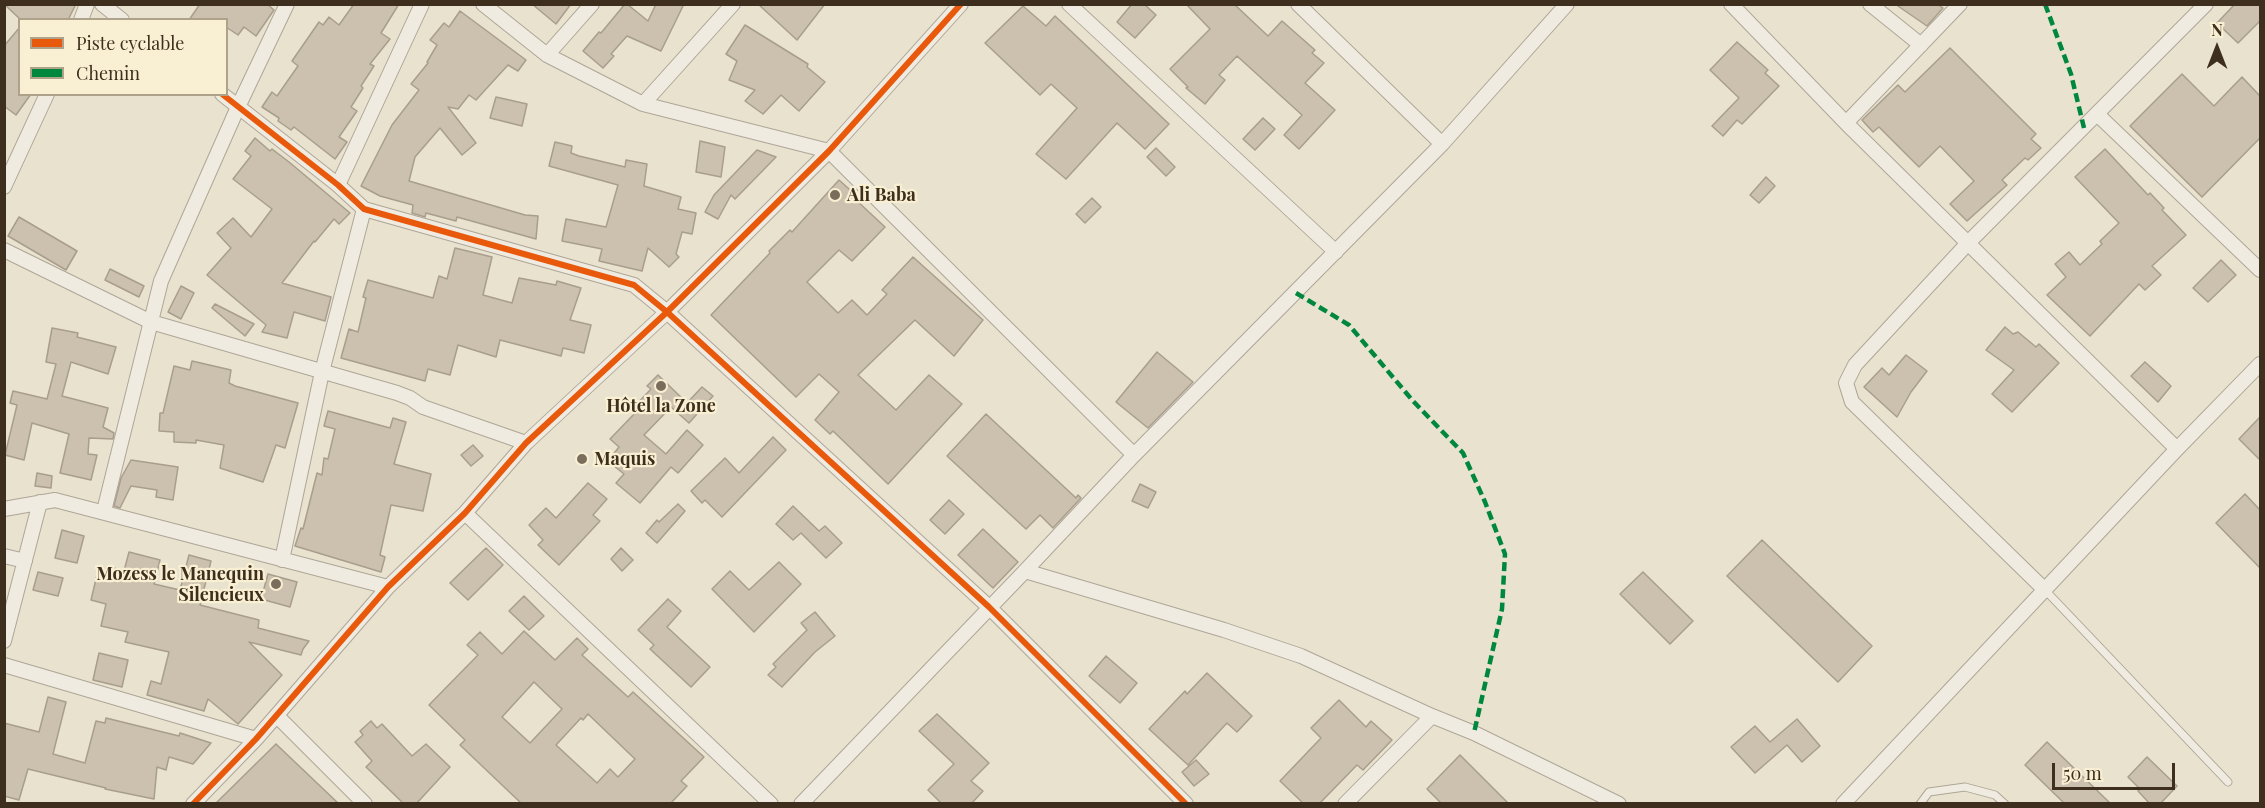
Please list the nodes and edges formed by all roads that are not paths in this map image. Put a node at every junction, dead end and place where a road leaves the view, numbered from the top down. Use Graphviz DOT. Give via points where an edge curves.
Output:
graph roads {
  1 [pos="102,4"];
  2 [pos="287,4"];
  3 [pos="422,4"];
  4 [pos="483,4"];
  5 [pos="592,4"];
  6 [pos="733,4"];
  7 [pos="962,4"];
  8 [pos="1070,4"];
  9 [pos="1298,4"];
  10 [pos="1567,4"];
  11 [pos="1731,4"];
  12 [pos="1869,4"];
  13 [pos="1960,4"];
  14 [pos="2206,4"];
  15 [pos="120,18"];
  16 [pos="1921,45"];
  17 [pos="547,55"];
  18 [pos="46,96"];
  19 [pos="224,96"];
  20 [pos="643,104"];
  21 [pos="238,107"];
  22 [pos="2098,115"];
  23 [pos="1846,123"];
  24 [pos="1442,144"];
  25 [pos="829,151"];
  26 [pos="338,185"];
  27 [pos="4,187"];
  28 [pos="364,209"];
  29 [pos="1968,243"];
  30 [pos="4,250"];
  31 [pos="1336,252"];
  32 [pos="2260,270"];
  33 [pos="667,312"];
  34 [pos="151,322"];
  35 [pos="2260,364"];
  36 [pos="322,372"];
  37 [pos="526,443"];
  38 [pos="2177,449"];
  39 [pos="1134,455"];
  40 [pos="40,502"];
  41 [pos="4,509"];
  42 [pos="104,511"];
  43 [pos="465,513"];
  44 [pos="4,556"];
  45 [pos="282,560"];
  46 [pos="25,561"];
  47 [pos="1025,571"];
  48 [pos="388,587"];
  49 [pos="2045,590"];
  50 [pos="989,607"];
  51 [pos="4,641"];
  52 [pos="4,665"];
  53 [pos="277,716"];
  54 [pos="1432,716"];
  55 [pos="256,739"];
  56 [pos="2228,782"];
  57 [pos="193,804"];
  58 [pos="365,804"];
  59 [pos="771,804"];
  60 [pos="801,804"];
  61 [pos="1186,804"];
  62 [pos="1345,804"];
  63 [pos="1619,804"];
  64 [pos="1843,804"];
  65 [pos="1920,804"];
  66 [pos="2005,804"];
  1 -- 15 [label="street"];
  2 -- 21 [label="street"];
  3 -- 26 [label="street"];
  4 -- 17 [label="street"];
  5 -- 17 [label="street"];
  6 -- 20 [label="street"];
  7 -- 25 [label="street"];
  8 -- 31 [label="street"];
  9 -- 24 [label="street"];
  10 -- 24 [label="street"];
  11 -- 23 [label="street"];
  12 -- 16 [label="street"];
  13 -- 16 [label="street"];
  14 -- 22 [label="street"];
  16 -- 23 [label="street"];
  17 -- 20 [label="street"];
  18 -- 27 [label="street"];
  19 -- 21 [label="street"];
  20 -- 25 [label="street"];
  21 -- 26 [label="street"];
  21 -- 34 [label="street" via="161,281"];
  22 -- 29 [label="street"];
  22 -- 32 [label="street"];
  23 -- 29 [label="street"];
  24 -- 31 [label="street"];
  25 -- 33 [label="street"];
  25 -- 39 [label="street"];
  26 -- 28 [label="street"];
  28 -- 33 [label="street" via="628,282"];
  28 -- 36 [label="street"];
  29 -- 38 [label="street"];
  29 -- 49 [label="street" via="1855,365 1846,383 1852,402"];
  30 -- 34 [label="street"];
  31 -- 39 [label="street"];
  33 -- 37 [label="street"];
  33 -- 50 [label="street"];
  34 -- 36 [label="street"];
  34 -- 42 [label="street"];
  35 -- 38 [label="street"];
  36 -- 37 [label="street" via="397,393 423,407"];
  36 -- 45 [label="street"];
  37 -- 43 [label="street"];
  38 -- 49 [label="street"];
  39 -- 47 [label="street"];
  40 -- 41 [label="street"];
  40 -- 42 [label="street" via="55,500"];
  40 -- 46 [label="street"];
  42 -- 45 [label="street"];
  43 -- 48 [label="street"];
  43 -- 59 [label="street"];
  44 -- 46 [label="street"];
  45 -- 48 [label="street"];
  46 -- 51 [label="street"];
  47 -- 50 [label="street"];
  47 -- 54 [label="street" via="1300,656"];
  48 -- 53 [label="street"];
  49 -- 56 [label="lane"];
  49 -- 64 [label="street"];
  50 -- 60 [label="street"];
  50 -- 61 [label="street"];
  52 -- 55 [label="street"];
  53 -- 55 [label="street"];
  53 -- 58 [label="street"];
  54 -- 62 [label="street"];
  54 -- 63 [label="street"];
  55 -- 57 [label="street"];
  65 -- 66 [label="lane" via="1929,792 1965,787 1995,795"];
}
